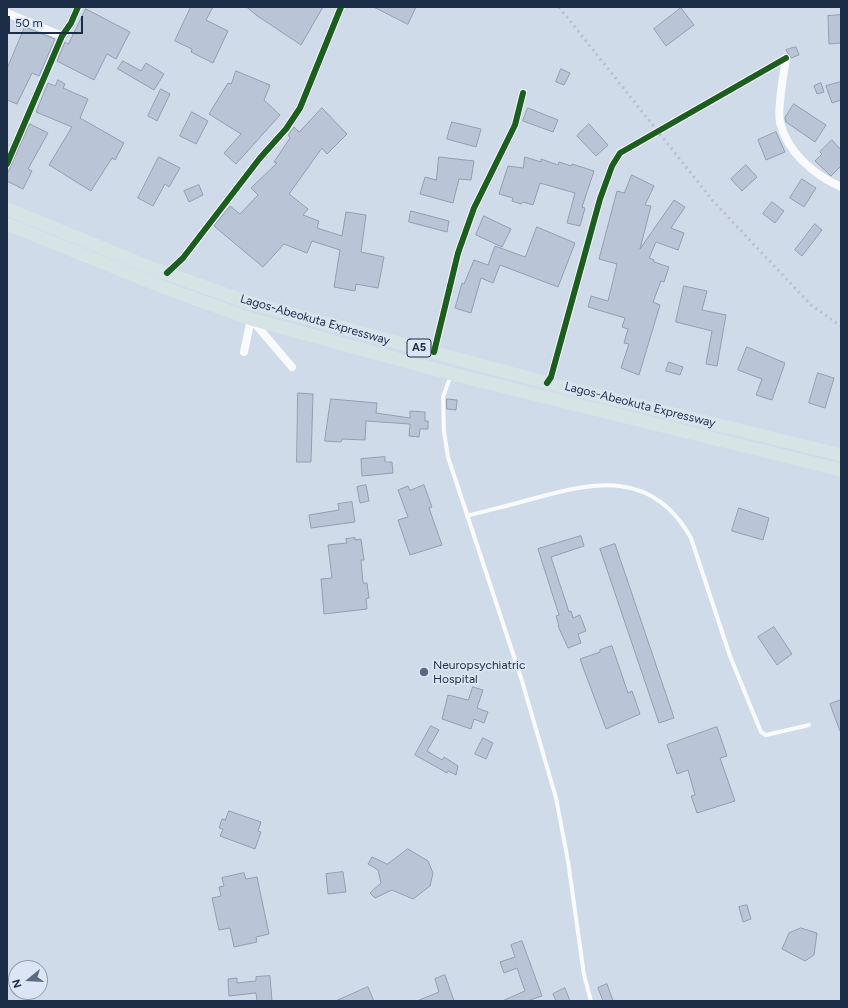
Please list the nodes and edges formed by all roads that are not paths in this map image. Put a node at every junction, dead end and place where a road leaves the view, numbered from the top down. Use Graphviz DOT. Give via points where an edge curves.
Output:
graph roads {
  1 [pos="78,7"];
  2 [pos="341,7"];
  3 [pos="7,14"];
  4 [pos="62,36"];
  5 [pos="523,93"];
  6 [pos="7,164"];
  7 [pos="841,187"];
  8 [pos="7,209"];
  9 [pos="7,224"];
  10 [pos="166,273"];
  11 [pos="252,319"];
  12 [pos="244,352"];
  13 [pos="434,352"];
  14 [pos="292,367"];
  15 [pos="452,374"];
  16 [pos="548,383"];
  17 [pos="841,455"];
  18 [pos="841,470"];
  19 [pos="467,516"];
  20 [pos="809,725"];
  21 [pos="591,1001"];
  1 -- 4 [label="street"];
  2 -- 10 [label="street" via="300,108 183,258"];
  3 -- 4 [label="street"];
  4 -- 6 [label="street"];
  5 -- 13 [label="street" via="515,125 474,208 458,253"];
  7 -- 16 [label="street" via="807,165 789,145 780,121 786,58 620,153 612,166 600,199 552,377"];
  8 -- 10 [label="highway, Lagos-Abeokuta Expressway / A5"];
  9 -- 11 [label="highway, Lagos-Abeokuta Expressway / A5" via="168,289"];
  10 -- 13 [label="highway, Lagos-Abeokuta Expressway / A5" via="247,302"];
  11 -- 12 [label="street"];
  11 -- 14 [label="street"];
  11 -- 15 [label="highway, Lagos-Abeokuta Expressway / A5"];
  13 -- 16 [label="highway, Lagos-Abeokuta Expressway / A5"];
  15 -- 18 [label="highway, Lagos-Abeokuta Expressway / A5"];
  15 -- 19 [label="lane" via="443,397 444,432 448,457"];
  16 -- 17 [label="highway, Lagos-Abeokuta Expressway / A5"];
  19 -- 20 [label="lane" via="570,488 592,486 624,486 647,494 665,505 682,522 691,538 730,656 761,732 766,735"];
  19 -- 21 [label="lane" via="522,681 556,798 568,860 584,976"];
}
